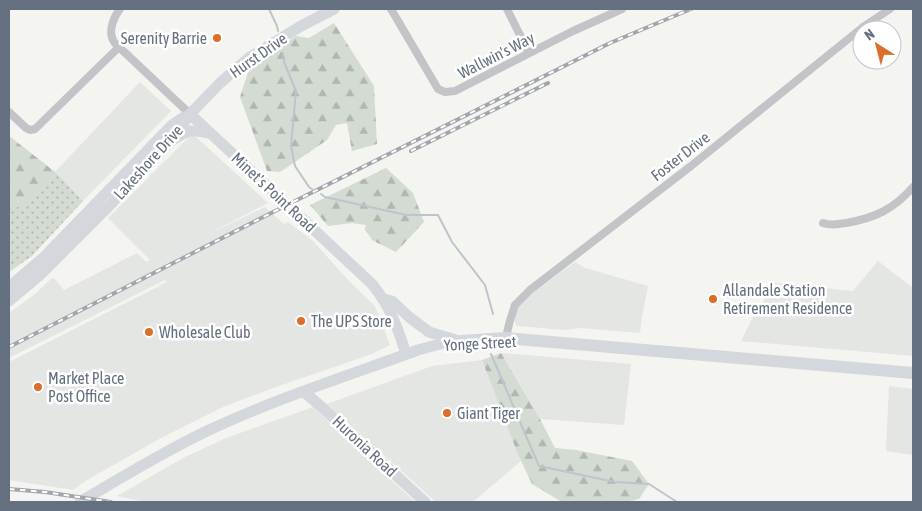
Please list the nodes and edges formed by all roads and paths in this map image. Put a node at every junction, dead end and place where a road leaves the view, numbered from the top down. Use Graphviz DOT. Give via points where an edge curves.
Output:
graph roads {
  1 [pos="120,9"];
  2 [pos="334,9"];
  3 [pos="391,9"];
  4 [pos="507,9"];
  5 [pos="622,9"];
  6 [pos="890,9"];
  7 [pos="610,11"];
  8 [pos="119,47"];
  9 [pos="529,53"];
  10 [pos="9,112"];
  11 [pos="190,114"];
  12 [pos="209,133"];
  13 [pos="169,143"];
  14 [pos="913,187"];
  15 [pos="823,222"];
  16 [pos="9,287"];
  17 [pos="383,299"];
  18 [pos="9,301"];
  19 [pos="506,338"];
  20 [pos="461,341"];
  21 [pos="406,354"];
  22 [pos="913,373"];
  23 [pos="304,392"];
  24 [pos="80,502"];
  25 [pos="425,502"];
  1 -- 8 [label="street" via="111,26 112,39"];
  2 -- 11 [label="main road, Hurst Drive" via="250,57"];
  3 -- 9 [label="street, Wallwin's Way" via="441,91 455,91"];
  4 -- 9 [label="street"];
  5 -- 7 [label="street, Wallwin's Way"];
  6 -- 19 [label="street, Foster Drive" via="530,290 516,305"];
  7 -- 9 [label="street, Wallwin's Way"];
  8 -- 10 [label="street" via="35,129 26,128"];
  8 -- 11 [label="street, Minet's Point Road"];
  11 -- 12 [label="main road, Minet's Point Road"];
  11 -- 13 [label="main road, Lakeshore Drive"];
  11 -- 16 [label="main road, Lakeshore Drive" via="172,124 42,258"];
  12 -- 13 [label="main road" via="186,131"];
  12 -- 17 [label="main road, Minet's Point Road" via="372,284"];
  13 -- 18 [label="main road, Lakeshore Drive" via="50,265"];
  14 -- 15 [label="street" via="878,215 830,225"];
  17 -- 20 [label="main road" via="392,301 429,332"];
  17 -- 21 [label="main road, Minet's Point Road"];
  19 -- 20 [label="main road, Yonge Street"];
  19 -- 22 [label="main road, Yonge Street"];
  20 -- 21 [label="main road, Yonge Street"];
  21 -- 23 [label="main road, Yonge Street"];
  23 -- 24 [label="main road, Yonge Street" via="263,406 199,435"];
  23 -- 25 [label="main road, Huronia Road"];
}
